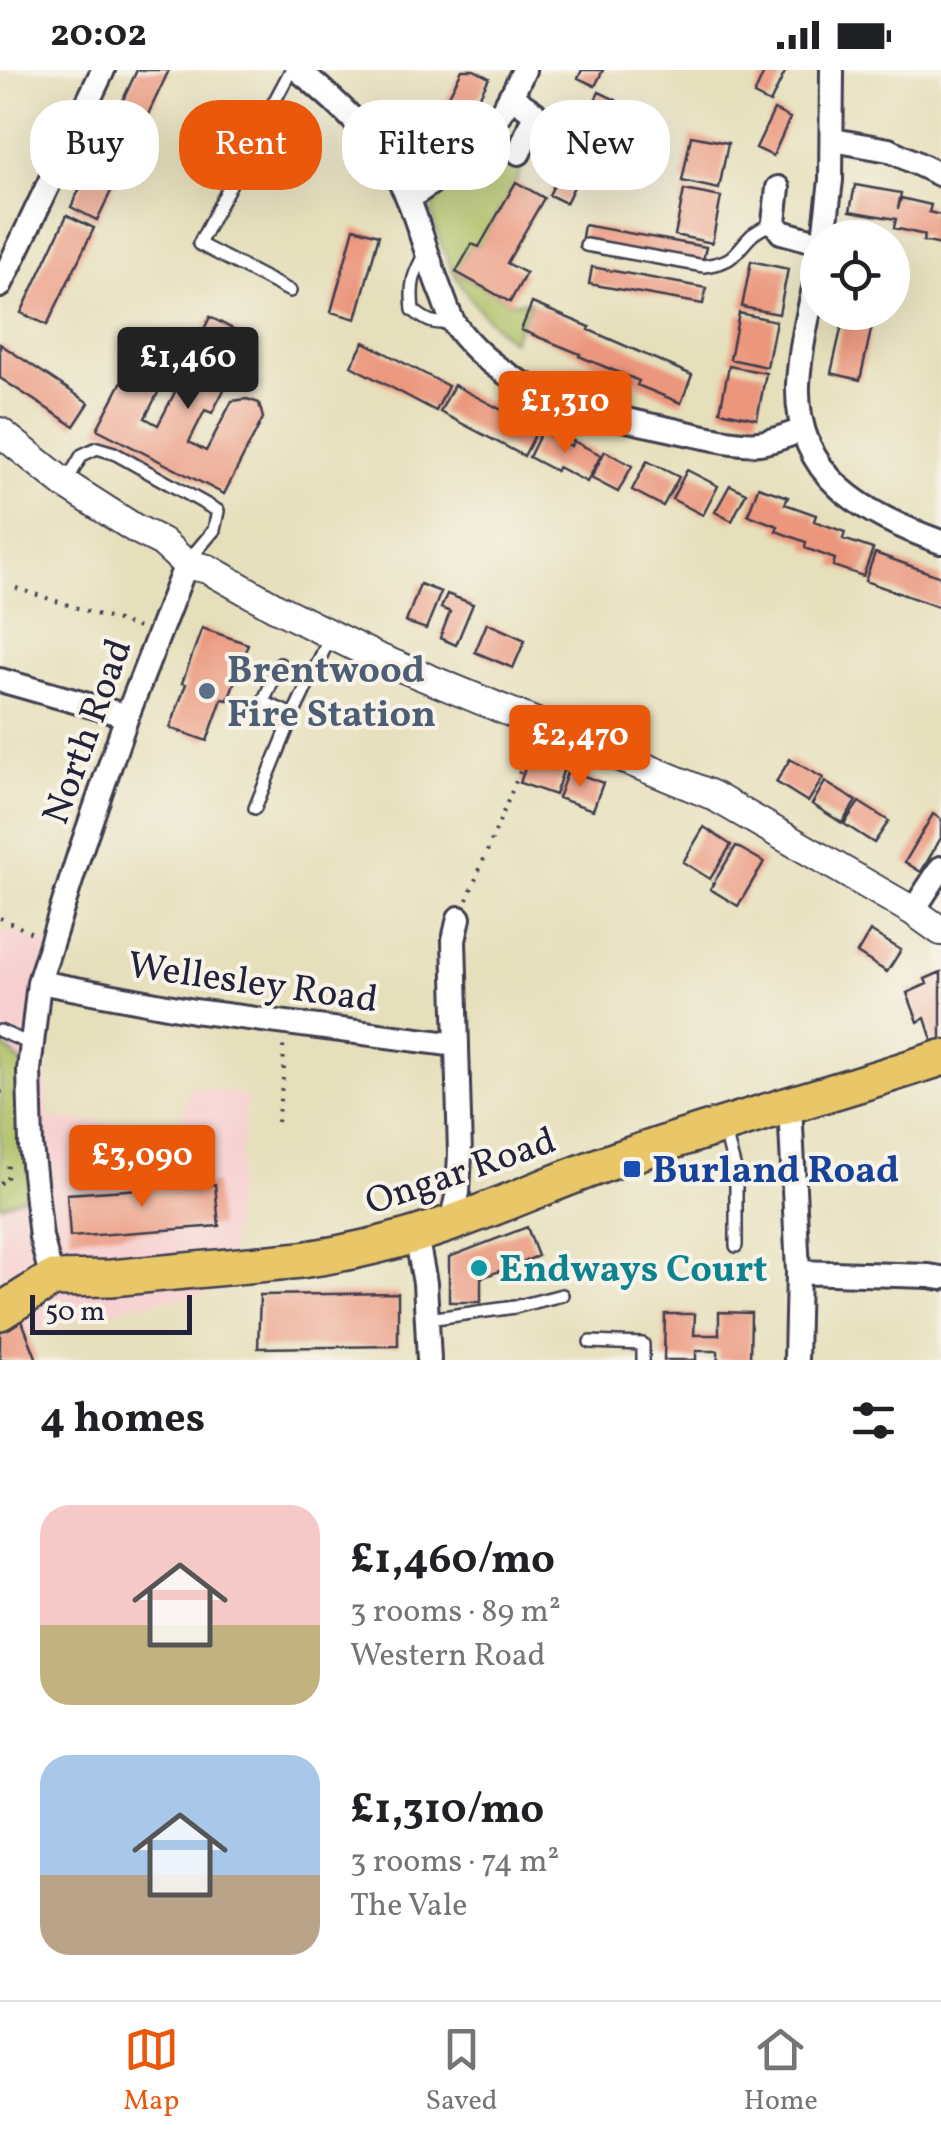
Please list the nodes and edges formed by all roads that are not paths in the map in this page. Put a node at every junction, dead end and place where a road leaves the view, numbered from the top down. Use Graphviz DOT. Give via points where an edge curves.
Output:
graph roads {
  1 [pos="103,70"];
  2 [pos="294,70"];
  3 [pos="524,70"];
  4 [pos="832,70"];
  5 [pos="510,96"];
  6 [pos="833,140"];
  7 [pos="518,154"];
  8 [pos="941,175"];
  9 [pos="778,188"];
  10 [pos="408,200"];
  11 [pos="826,220"];
  12 [pos="774,222"];
  13 [pos="800,237"];
  14 [pos="586,245"];
  15 [pos="427,251"];
  16 [pos="0,286"];
  17 [pos="290,291"];
  18 [pos="452,320"];
  19 [pos="807,330"];
  20 [pos="803,430"];
  21 [pos="0,432"];
  22 [pos="65,484"];
  23 [pos="941,542"];
  24 [pos="186,564"];
  25 [pos="331,636"];
  26 [pos="280,664"];
  27 [pos="0,680"];
  28 [pos="293,715"];
  29 [pos="127,716"];
  30 [pos="255,808"];
  31 [pos="941,868"];
  32 [pos="913,911"];
  33 [pos="459,918"];
  34 [pos="941,931"];
  35 [pos="39,982"];
  36 [pos="0,1031"];
  37 [pos="33,1045"];
  38 [pos="457,1045"];
  39 [pos="939,1065"];
  40 [pos="790,1105"];
  41 [pos="723,1124"];
  42 [pos="452,1223"];
  43 [pos="416,1235"];
  44 [pos="736,1246"];
  45 [pos="798,1272"];
  46 [pos="941,1278"];
  47 [pos="52,1280"];
  48 [pos="562,1295"];
  49 [pos="0,1312"];
  50 [pos="428,1319"];
  51 [pos="590,1342"];
  52 [pos="428,1360"];
  53 [pos="642,1360"];
  54 [pos="796,1360"];
  1 -- 16 [label="street"];
  2 -- 10 [label="street" via="347,112"];
  2 -- 17 [label="lane" via="199,244"];
  3 -- 5 [label="street"];
  4 -- 6 [label="street"];
  5 -- 7 [label="street" via="535,113"];
  5 -- 10 [label="street" via="468,154"];
  6 -- 8 [label="street" via="888,150"];
  6 -- 11 [label="street"];
  9 -- 12 [label="street"];
  10 -- 15 [label="street"];
  12 -- 13 [label="street" via="781,232"];
  12 -- 14 [label="lane" via="730,259 704,266"];
  15 -- 18 [label="street"];
  15 -- 18 [label="lane" via="414,272 414,310 426,321"];
  18 -- 20 [label="street" via="496,366 579,409 748,444"];
  19 -- 20 [label="street" via="798,388"];
  20 -- 23 [label="street" via="836,486 887,520"];
  21 -- 22 [label="street"];
  22 -- 24 [label="street" via="162,542"];
  22 -- 24 [label="lane" via="82,455 97,448 218,511 214,530"];
  24 -- 25 [label="street" via="208,569"];
  24 -- 29 [label="street, North Road"];
  25 -- 28 [label="lane"];
  25 -- 32 [label="street" via="712,794"];
  26 -- 28 [label="lane" via="264,702"];
  27 -- 29 [label="street"];
  28 -- 30 [label="lane"];
  29 -- 35 [label="street, North Road"];
  31 -- 32 [label="street"];
  32 -- 34 [label="street"];
  33 -- 38 [label="street"];
  35 -- 37 [label="street, North Road"];
  35 -- 38 [label="street, Wellesley Road" via="194,1011"];
  36 -- 37 [label="lane"];
  37 -- 47 [label="street, North Road" via="31,1146"];
  38 -- 42 [label="street" via="460,1154"];
  39 -- 40 [label="main road, Ongar Road"];
  40 -- 41 [label="main road, Ongar Road"];
  40 -- 45 [label="street"];
  41 -- 42 [label="main road, Ongar Road"];
  41 -- 44 [label="lane" via="736,1172"];
  42 -- 43 [label="main road, Ongar Road"];
  43 -- 47 [label="main road, Ongar Road" via="300,1260"];
  43 -- 50 [label="street"];
  45 -- 46 [label="street"];
  45 -- 54 [label="street"];
  47 -- 49 [label="main road, Ongar Road"];
  48 -- 50 [label="lane"];
  50 -- 52 [label="street"];
  51 -- 53 [label="lane" via="643,1344"];
}
